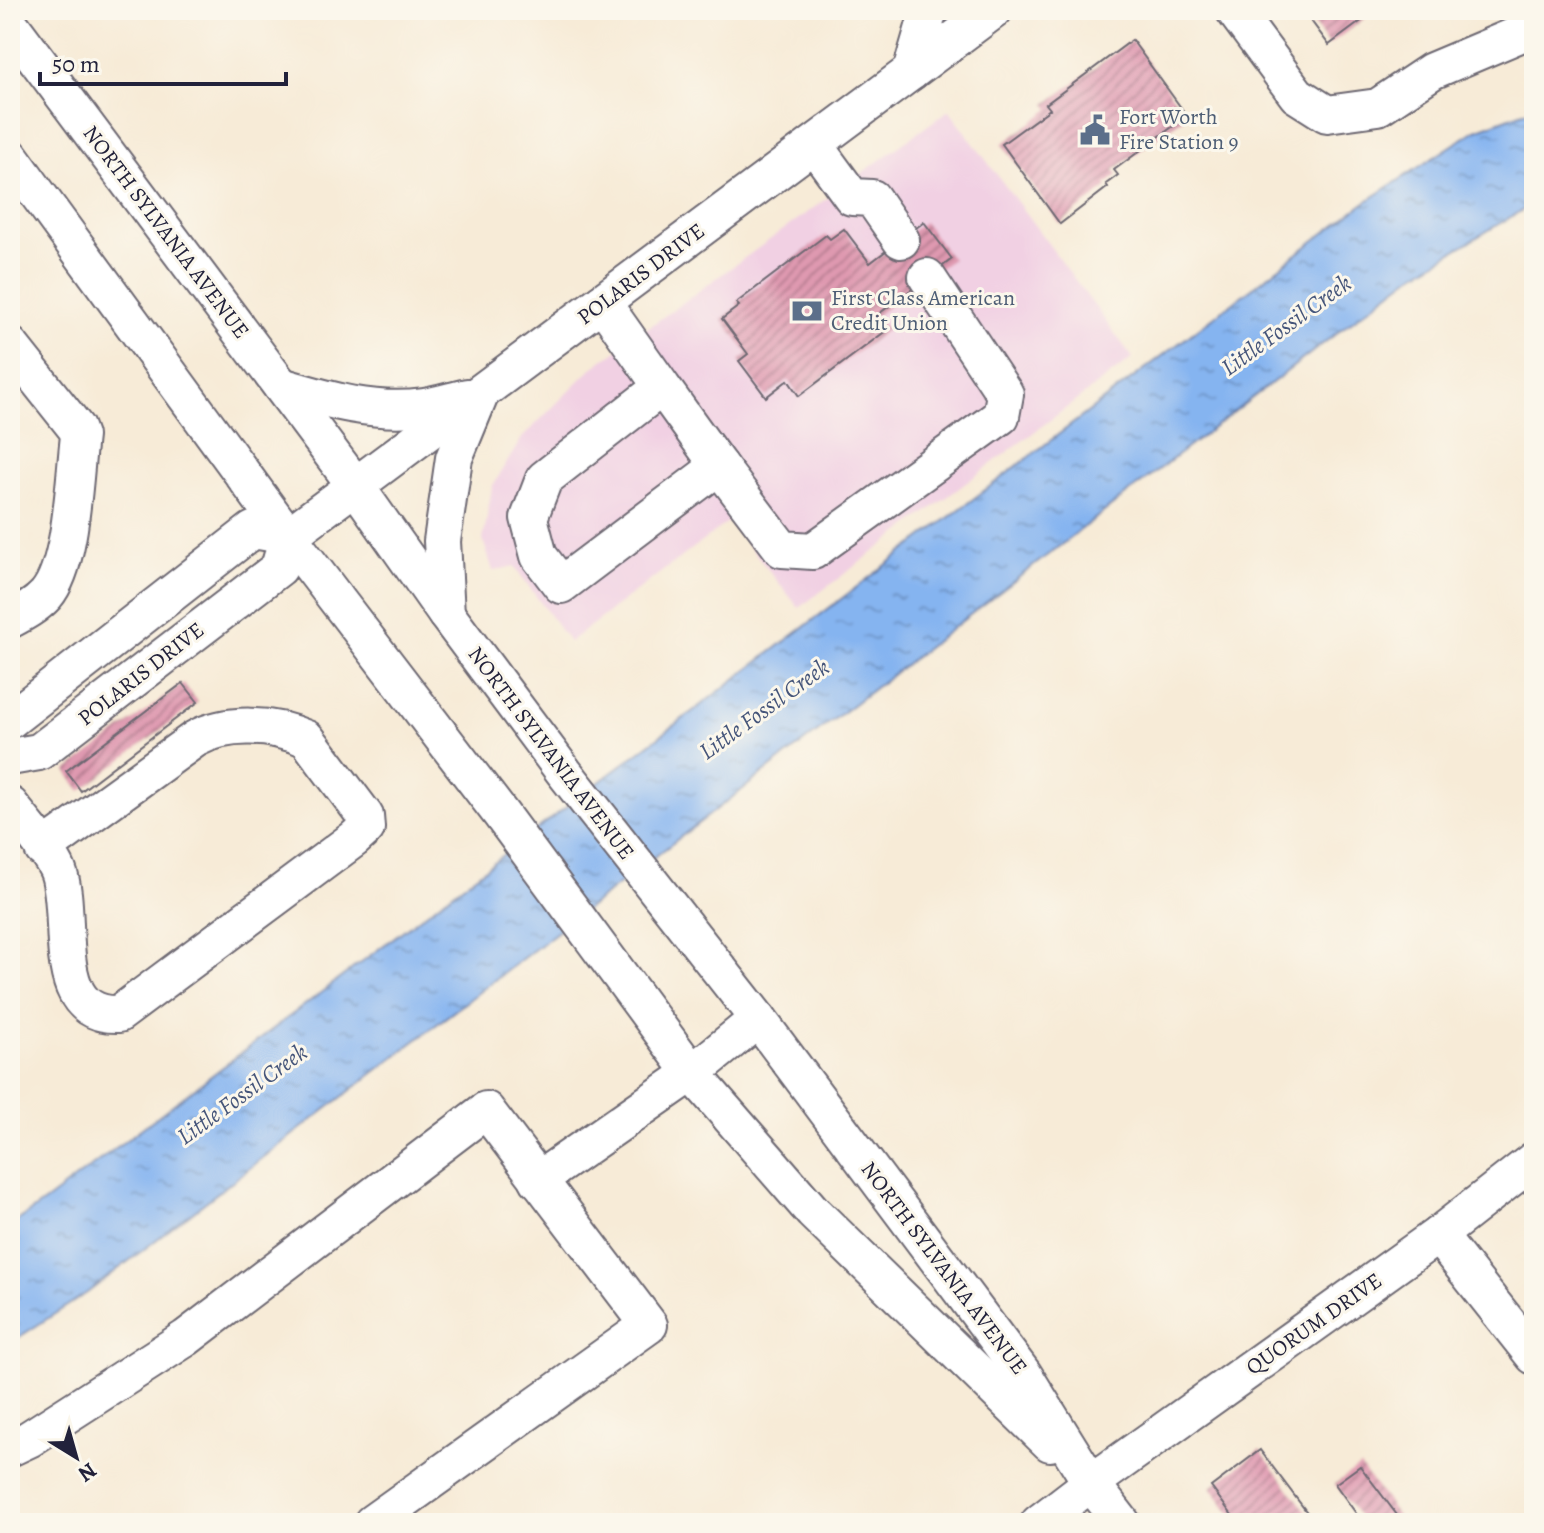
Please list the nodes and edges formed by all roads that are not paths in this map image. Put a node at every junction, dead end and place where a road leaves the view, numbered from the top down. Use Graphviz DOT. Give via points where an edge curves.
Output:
graph roads {
  1 [pos="929,10"];
  2 [pos="994,10"];
  3 [pos="1234,10"];
  4 [pos="10,24"];
  5 [pos="1534,28"];
  6 [pos="911,72"];
  7 [pos="814,145"];
  8 [pos="10,156"];
  9 [pos="901,240"];
  10 [pos="927,277"];
  11 [pos="602,302"];
  12 [pos="10,345"];
  13 [pos="281,386"];
  14 [pos="662,387"];
  15 [pos="480,394"];
  16 [pos="719,466"];
  17 [pos="355,485"];
  18 [pos="288,536"];
  19 [pos="446,614"];
  20 [pos="10,620"];
  21 [pos="10,720"];
  22 [pos="10,757"];
  23 [pos="10,805"];
  24 [pos="43,849"];
  25 [pos="758,1019"];
  26 [pos="692,1073"];
  27 [pos="1534,1160"];
  28 [pos="538,1180"];
  29 [pos="1438,1235"];
  30 [pos="1534,1356"];
  31 [pos="10,1448"];
  32 [pos="1091,1483"];
  33 [pos="372,1523"];
  34 [pos="1039,1523"];
  35 [pos="1122,1523"];
  1 -- 6 [label="street"];
  2 -- 6 [label="street, POLARIS DRIVE"];
  3 -- 5 [label="street" via="1297,95 1327,114 1378,107 1432,71"];
  4 -- 13 [label="street, NORTH SYLVANIA AVENUE"];
  6 -- 7 [label="street, POLARIS DRIVE"];
  7 -- 9 [label="street" via="852,197 872,198"];
  7 -- 11 [label="street, POLARIS DRIVE"];
  8 -- 18 [label="street, NORTH SYLVANIA AVENUE"];
  10 -- 16 [label="street" via="1005,394 1001,416 813,551 782,549"];
  11 -- 14 [label="street"];
  11 -- 15 [label="street, POLARIS DRIVE"];
  12 -- 20 [label="street" via="79,436 59,574 46,594"];
  13 -- 15 [label="street" via="339,404 386,408 423,407"];
  13 -- 17 [label="street, NORTH SYLVANIA AVENUE"];
  14 -- 16 [label="street"];
  14 -- 16 [label="street" via="544,479 529,518 539,556 561,585"];
  15 -- 17 [label="street, POLARIS DRIVE"];
  15 -- 19 [label="street" via="454,458 442,541"];
  17 -- 18 [label="street, POLARIS DRIVE"];
  17 -- 19 [label="street, NORTH SYLVANIA AVENUE"];
  18 -- 21 [label="street, POLARIS DRIVE" via="253,530"];
  18 -- 22 [label="street, POLARIS DRIVE" via="279,568 39,752"];
  18 -- 26 [label="street, NORTH SYLVANIA AVENUE"];
  19 -- 25 [label="street, NORTH SYLVANIA AVENUE"];
  23 -- 24 [label="street"];
  24 -- 24 [label="street" via="195,739 224,727 262,728 307,739 365,816 366,828 354,839 119,1014 103,1015 89,1007 70,981 65,899 58,869"];
  25 -- 26 [label="street"];
  25 -- 32 [label="street, NORTH SYLVANIA AVENUE" via="1024,1375"];
  26 -- 28 [label="street"];
  26 -- 32 [label="street, NORTH SYLVANIA AVENUE" via="813,1212"];
  27 -- 29 [label="street, QUORUM DRIVE"];
  28 -- 31 [label="street" via="486,1110 186,1338"];
  28 -- 33 [label="street" via="649,1325"];
  29 -- 30 [label="street"];
  29 -- 32 [label="street, QUORUM DRIVE"];
  32 -- 34 [label="street, QUORUM DRIVE"];
  32 -- 35 [label="street, NORTH SYLVANIA AVENUE"];
}
